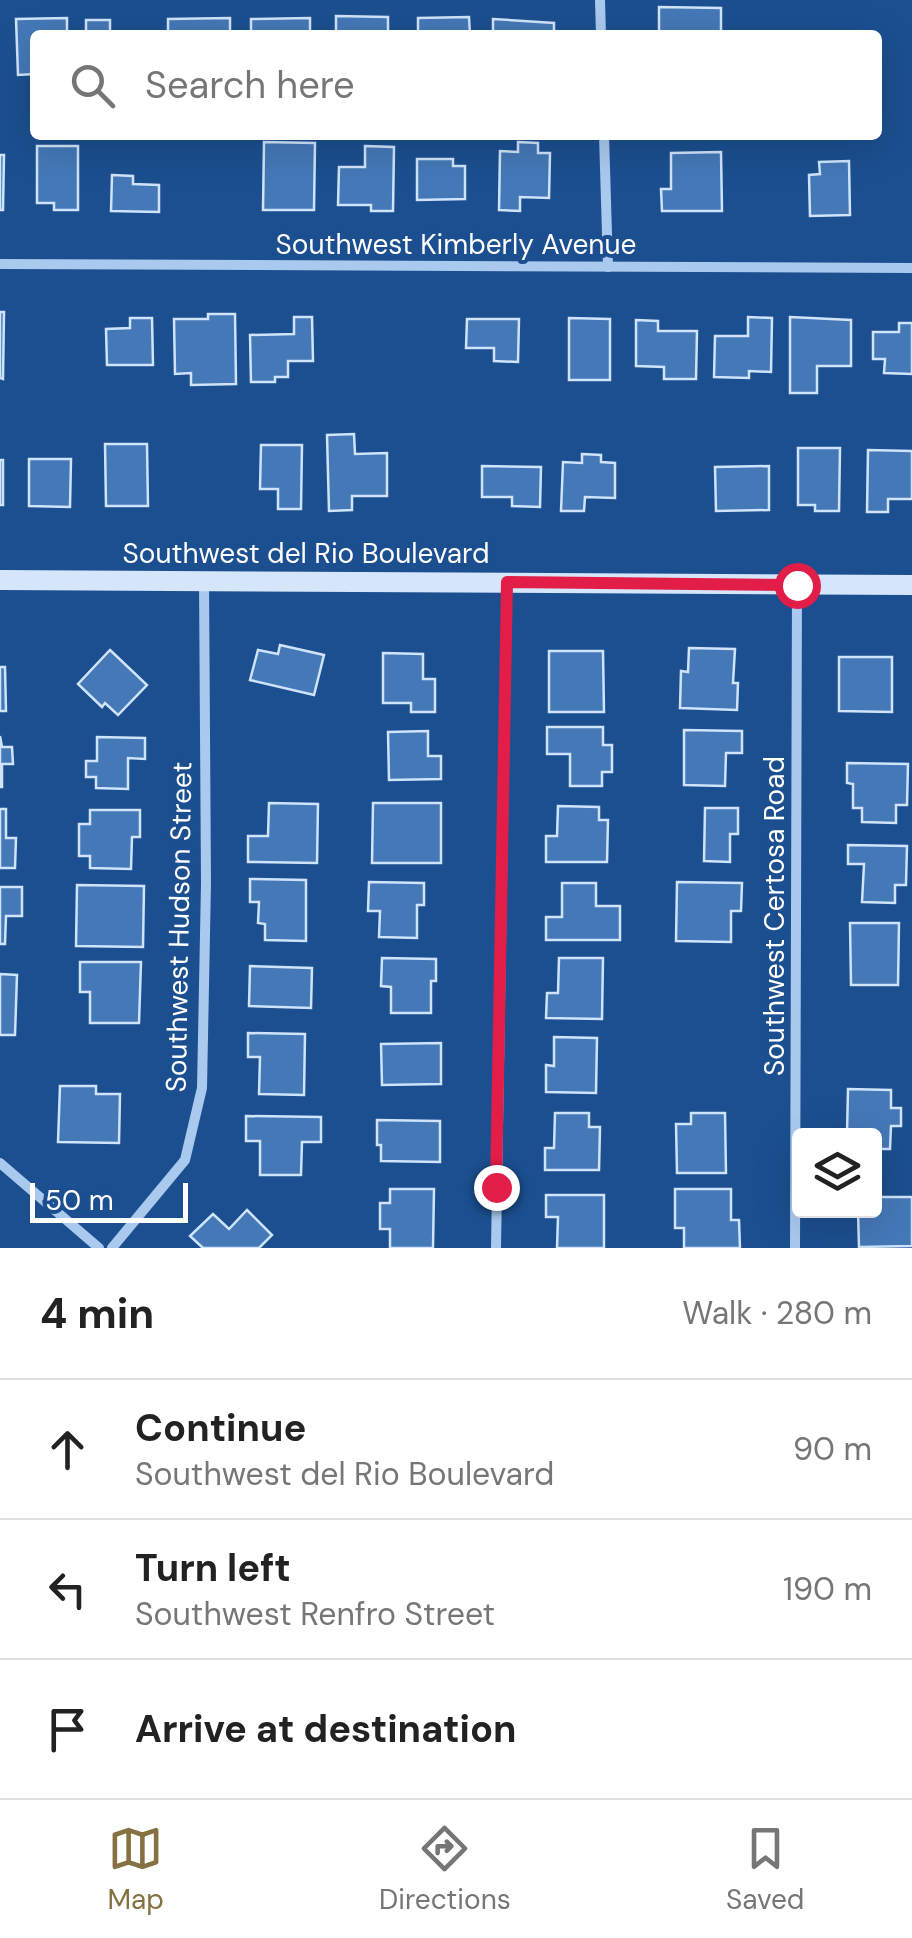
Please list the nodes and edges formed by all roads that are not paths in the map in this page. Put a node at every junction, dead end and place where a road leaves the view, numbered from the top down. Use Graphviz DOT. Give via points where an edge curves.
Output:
graph roads {
  1 [pos="600,0"];
  2 [pos="601,30"];
  3 [pos="604,140"];
  4 [pos="0,264"];
  5 [pos="608,267"];
  6 [pos="912,268"];
  7 [pos="0,580"];
  8 [pos="204,580"];
  9 [pos="507,582"];
  10 [pos="797,585"];
  11 [pos="912,585"];
  12 [pos="0,1163"];
  13 [pos="99,1248"];
  14 [pos="112,1248"];
  15 [pos="496,1248"];
  16 [pos="796,1248"];
  1 -- 2 [label="street"];
  3 -- 5 [label="street"];
  4 -- 5 [label="street, Southwest Kimberly Avenue"];
  5 -- 6 [label="street, Southwest Kimberly Avenue"];
  7 -- 8 [label="street, Southwest del Rio Boulevard"];
  8 -- 9 [label="street, Southwest del Rio Boulevard"];
  8 -- 14 [label="street, Southwest Hudson Street" via="202,1088 186,1160"];
  9 -- 10 [label="street, Southwest del Rio Boulevard"];
  9 -- 15 [label="street"];
  10 -- 11 [label="street, Southwest del Rio Boulevard"];
  10 -- 16 [label="street, Southwest Certosa Road"];
  12 -- 13 [label="street"];
}
